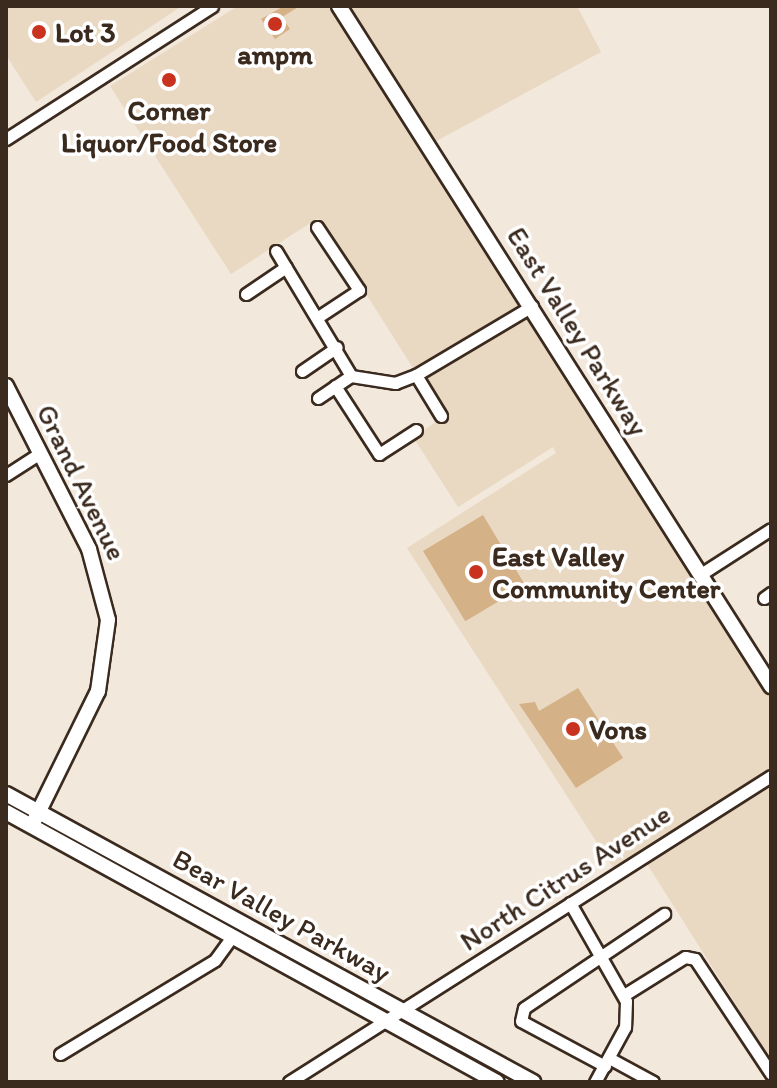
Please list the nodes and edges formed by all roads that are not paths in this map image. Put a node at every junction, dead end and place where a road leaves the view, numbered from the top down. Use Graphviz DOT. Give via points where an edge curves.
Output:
graph roads {
  1 [pos="212,6"];
  2 [pos="339,6"];
  3 [pos="6,139"];
  4 [pos="317,227"];
  5 [pos="276,251"];
  6 [pos="286,267"];
  7 [pos="246,294"];
  8 [pos="532,306"];
  9 [pos="318,317"];
  10 [pos="337,347"];
  11 [pos="302,371"];
  12 [pos="416,375"];
  13 [pos="351,376"];
  14 [pos="6,386"];
  15 [pos="335,386"];
  16 [pos="318,398"];
  17 [pos="441,416"];
  18 [pos="416,430"];
  19 [pos="40,453"];
  20 [pos="6,475"];
  21 [pos="771,529"];
  22 [pos="701,574"];
  23 [pos="771,686"];
  24 [pos="771,776"];
  25 [pos="6,794"];
  26 [pos="38,811"];
  27 [pos="6,812"];
  28 [pos="32,826"];
  29 [pos="570,903"];
  30 [pos="664,914"];
  31 [pos="232,937"];
  32 [pos="599,956"];
  33 [pos="624,995"];
  34 [pos="400,1010"];
  35 [pos="386,1019"];
  36 [pos="60,1054"];
  37 [pos="607,1062"];
  38 [pos="771,1074"];
  39 [pos="476,1077"];
  40 [pos="289,1082"];
  41 [pos="497,1082"];
  42 [pos="533,1082"];
  43 [pos="595,1082"];
  44 [pos="653,1082"];
  1 -- 3 [label="street"];
  2 -- 8 [label="main road, East Valley Parkway"];
  4 -- 9 [label="street" via="359,290"];
  5 -- 6 [label="street"];
  6 -- 7 [label="street"];
  6 -- 9 [label="street"];
  8 -- 12 [label="street"];
  8 -- 22 [label="main road, East Valley Parkway"];
  9 -- 10 [label="street"];
  10 -- 11 [label="street"];
  10 -- 13 [label="street"];
  12 -- 13 [label="street" via="395,383"];
  12 -- 17 [label="street"];
  13 -- 15 [label="street"];
  14 -- 19 [label="main road, Grand Avenue"];
  15 -- 16 [label="street"];
  15 -- 18 [label="street" via="379,454"];
  19 -- 20 [label="street"];
  19 -- 26 [label="main road, Grand Avenue" via="89,549 108,631 98,691"];
  21 -- 22 [label="street"];
  22 -- 23 [label="main road, East Valley Parkway"];
  24 -- 29 [label="street, North Citrus Avenue"];
  25 -- 26 [label="main road, Bear Valley Parkway"];
  26 -- 28 [label="main road, Grand Avenue"];
  26 -- 34 [label="main road, Bear Valley Parkway"];
  27 -- 28 [label="main road, Bear Valley Parkway"];
  28 -- 31 [label="main road, Bear Valley Parkway"];
  29 -- 32 [label="street"];
  29 -- 34 [label="street, North Citrus Avenue"];
  30 -- 32 [label="street"];
  31 -- 35 [label="main road, Bear Valley Parkway"];
  31 -- 36 [label="street" via="215,960"];
  32 -- 33 [label="street"];
  32 -- 37 [label="street" via="530,1000 521,1021"];
  33 -- 37 [label="street" via="625,1027"];
  33 -- 38 [label="street" via="685,957 695,959"];
  34 -- 35 [label="street, North Citrus Avenue"];
  34 -- 42 [label="main road, Bear Valley Parkway"];
  35 -- 39 [label="main road, Bear Valley Parkway"];
  35 -- 40 [label="street, North Citrus Avenue"];
  37 -- 43 [label="street"];
  37 -- 44 [label="street"];
  39 -- 41 [label="main road, Bear Valley Parkway"];
}
